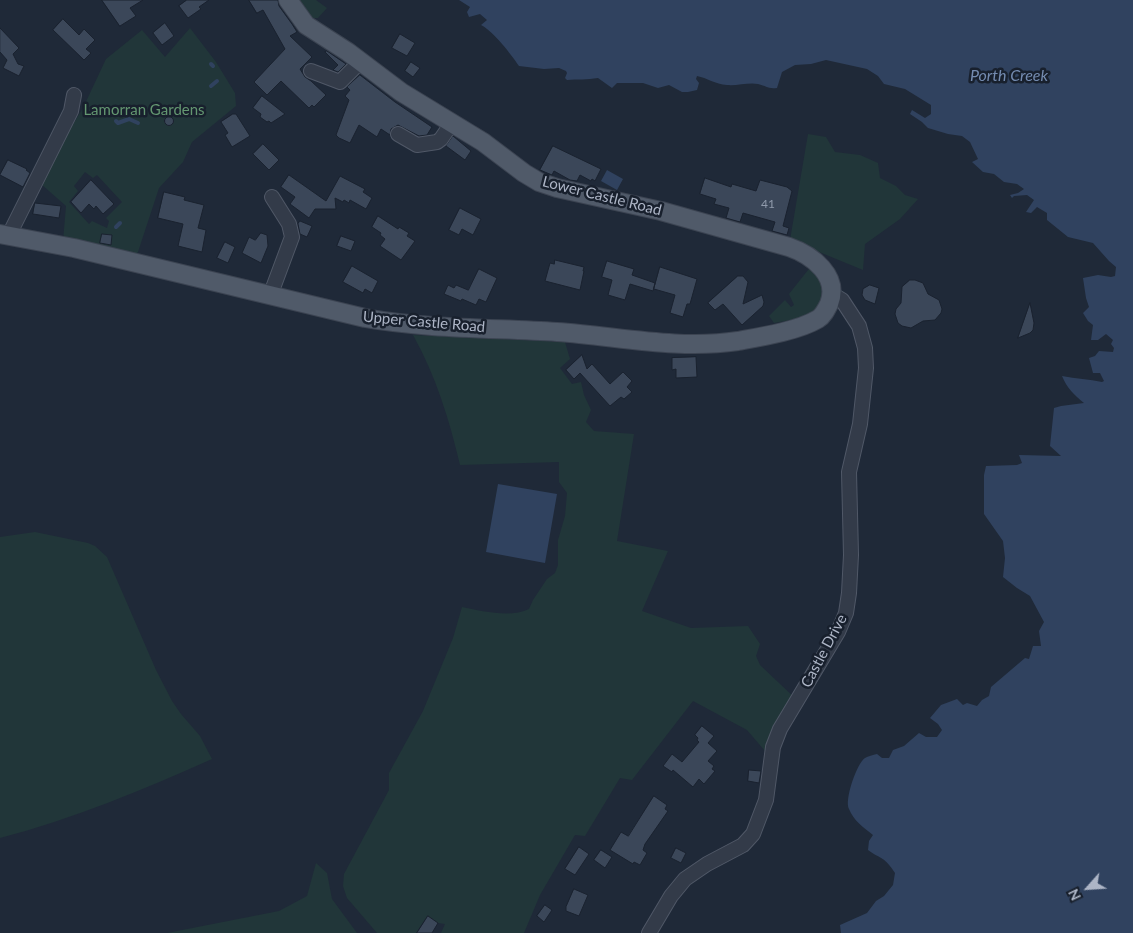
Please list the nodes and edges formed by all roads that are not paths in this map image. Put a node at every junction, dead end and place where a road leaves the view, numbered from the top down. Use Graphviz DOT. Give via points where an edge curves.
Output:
graph roads {
  1 [pos="288,0"];
  2 [pos="360,62"];
  3 [pos="311,71"];
  4 [pos="74,95"];
  5 [pos="452,123"];
  6 [pos="398,134"];
  7 [pos="272,197"];
  8 [pos="5,234"];
  9 [pos="832,291"];
  10 [pos="270,296"];
  11 [pos="649,933"];
  1 -- 2 [label="main road, Lower Castle Road" via="306,25"];
  2 -- 3 [label="street" via="340,82"];
  2 -- 5 [label="main road, Lower Castle Road"];
  4 -- 8 [label="street" via="70,111"];
  5 -- 6 [label="street" via="441,139 420,145"];
  5 -- 9 [label="main road, Lower Castle Road" via="524,173 547,185 661,211 797,250 819,265 828,276"];
  7 -- 10 [label="street" via="289,224 292,237"];
  8 -- 10 [label="main road, Upper Castle Road"];
  9 -- 10 [label="main road, Upper Castle Road" via="822,316 807,324 756,338 691,344 390,322"];
  9 -- 11 [label="street, Castle Drive" via="842,300 858,326 865,348 866,368 861,417 849,472 851,555 846,613 780,729 773,747 766,800 753,834 743,845 685,879"];
}
